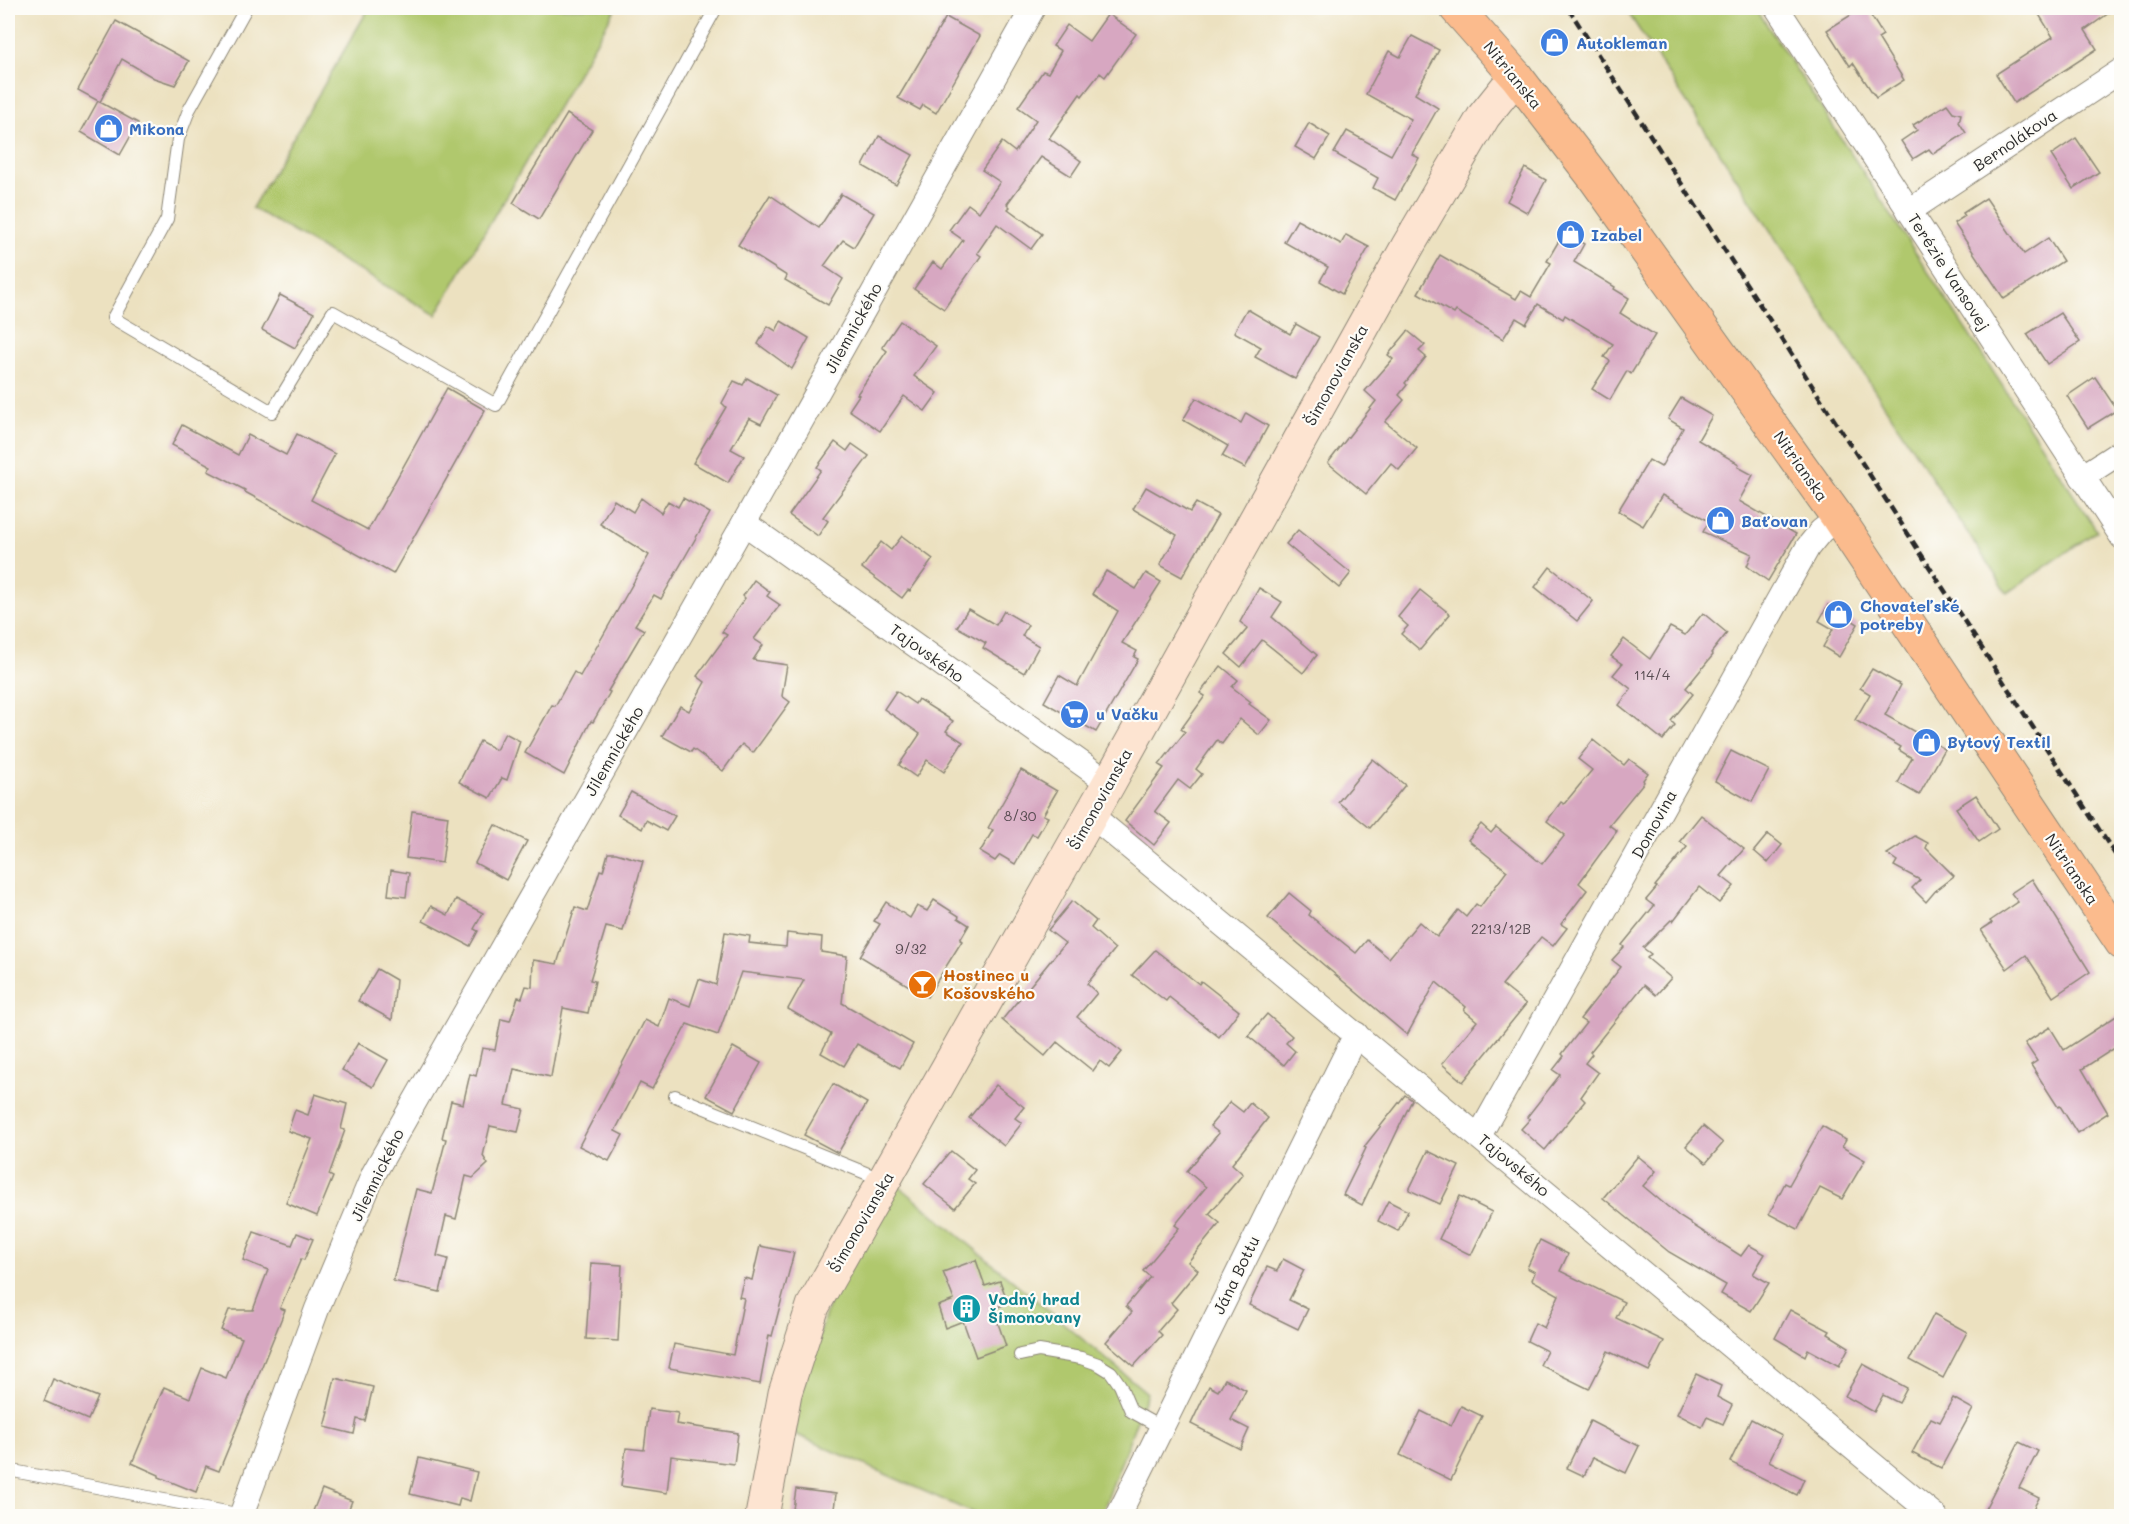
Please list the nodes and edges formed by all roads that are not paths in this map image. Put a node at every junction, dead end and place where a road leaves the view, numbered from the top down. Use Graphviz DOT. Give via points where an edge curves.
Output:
graph roads {
  1 [pos="246,8"];
  2 [pos="716,8"];
  3 [pos="1034,8"];
  4 [pos="1456,8"];
  5 [pos="1777,8"];
  6 [pos="2121,70"];
  7 [pos="1516,76"];
  8 [pos="1909,211"];
  9 [pos="2121,451"];
  10 [pos="2082,477"];
  11 [pos="1838,519"];
  12 [pos="744,523"];
  13 [pos="2121,537"];
  14 [pos="1109,783"];
  15 [pos="1091,815"];
  16 [pos="2121,943"];
  17 [pos="1356,1034"];
  18 [pos="675,1096"];
  19 [pos="1479,1136"];
  20 [pos="884,1181"];
  21 [pos="1020,1355"];
  22 [pos="1160,1427"];
  23 [pos="8,1470"];
  24 [pos="241,1516"];
  25 [pos="762,1516"];
  26 [pos="1118,1516"];
  27 [pos="1935,1516"];
  1 -- 2 [label="lane" via="189,110 178,139 167,219 113,318 272,412 333,312 496,405"];
  3 -- 12 [label="street, Jilemnického"];
  4 -- 7 [label="main road, Nitrianska"];
  5 -- 8 [label="street, Terézie Vansovej"];
  6 -- 8 [label="street, Bernolákova"];
  7 -- 11 [label="main road, Nitrianska" via="1593,176"];
  7 -- 14 [label="street, Šimonovianska" via="1484,116 1415,234"];
  8 -- 10 [label="street, Terézie Vansovej"];
  9 -- 10 [label="street"];
  10 -- 13 [label="street, Terézie Vansovej"];
  11 -- 16 [label="main road, Nitrianska"];
  11 -- 19 [label="street, Domovina" via="1808,547"];
  12 -- 14 [label="street, Tajovského"];
  12 -- 24 [label="street, Jilemnického" via="374,1173 317,1309"];
  14 -- 15 [label="street, Šimonovianska"];
  15 -- 17 [label="street, Tajovského"];
  15 -- 20 [label="street, Šimonovianska"];
  17 -- 19 [label="street, Tajovského"];
  17 -- 22 [label="street, Jána Bottu"];
  18 -- 20 [label="lane"];
  19 -- 27 [label="street, Tajovského"];
  20 -- 25 [label="street, Šimonovianska" via="813,1306 785,1393"];
  21 -- 22 [label="lane" via="1039,1351 1098,1364 1111,1372 1131,1411"];
  22 -- 26 [label="street, Jána Bottu"];
  23 -- 24 [label="lane"];
}
